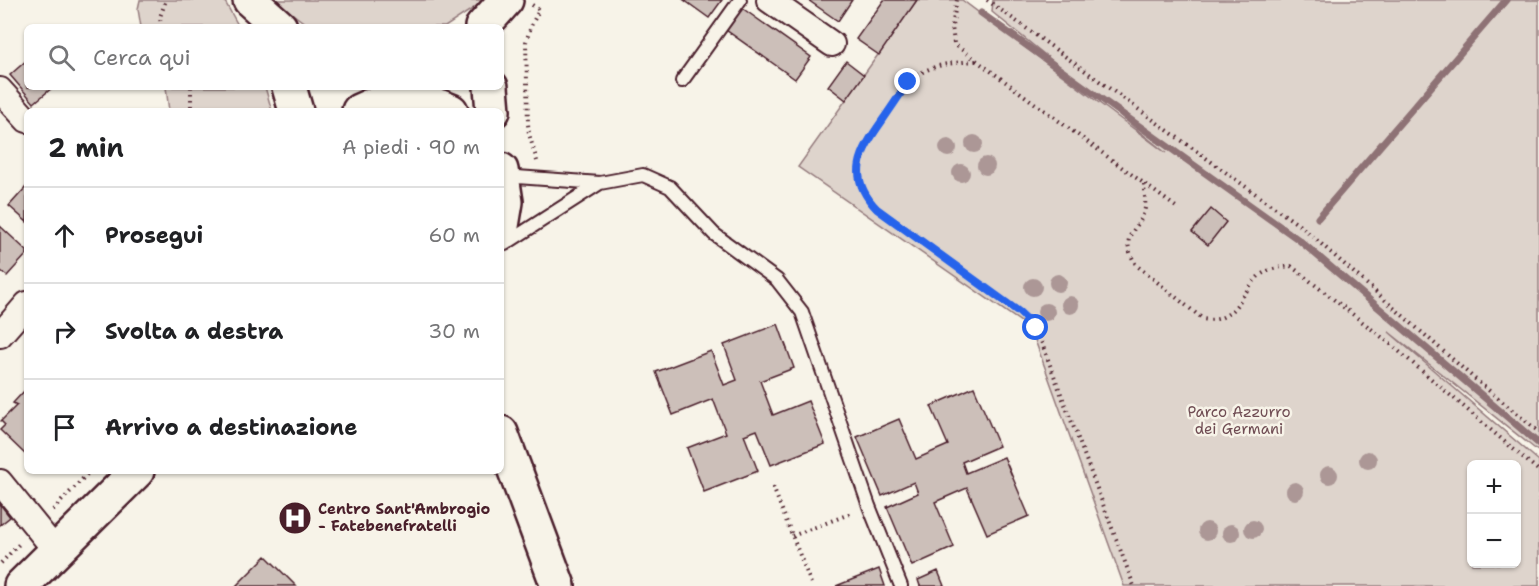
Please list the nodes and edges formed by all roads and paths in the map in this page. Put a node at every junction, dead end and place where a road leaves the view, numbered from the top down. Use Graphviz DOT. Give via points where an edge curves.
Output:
graph roads {
  1 [pos="166,0"];
  2 [pos="249,0"];
  3 [pos="506,0"];
  4 [pos="517,0"];
  5 [pos="524,0"];
  6 [pos="740,0"];
  7 [pos="769,0"];
  8 [pos="957,0"];
  9 [pos="987,0"];
  10 [pos="161,24"];
  11 [pos="261,24"];
  12 [pos="277,24"];
  13 [pos="485,24"];
  14 [pos="504,25"];
  15 [pos="832,44"];
  16 [pos="976,61"];
  17 [pos="682,81"];
  18 [pos="0,90"];
  19 [pos="191,90"];
  20 [pos="290,90"];
  21 [pos="491,90"];
  22 [pos="392,94"];
  23 [pos="191,108"];
  24 [pos="295,108"];
  25 [pos="365,108"];
  26 [pos="442,108"];
  27 [pos="493,108"];
  28 [pos="24,117"];
  29 [pos="504,173"];
  30 [pos="543,179"];
  31 [pos="600,183"];
  32 [pos="1144,184"];
  33 [pos="504,188"];
  34 [pos="1176,207"];
  35 [pos="504,214"];
  36 [pos="504,245"];
  37 [pos="24,307"];
  38 [pos="0,334"];
  39 [pos="1539,432"];
  40 [pos="504,441"];
  41 [pos="1539,471"];
  42 [pos="134,474"];
  43 [pos="0,482"];
  44 [pos="773,488"];
  45 [pos="869,506"];
  46 [pos="792,536"];
  47 [pos="56,551"];
  48 [pos="21,586"];
  49 [pos="558,586"];
  50 [pos="812,586"];
  51 [pos="901,586"];
  52 [pos="1134,586"];
  1 -- 10 [label="path"];
  2 -- 11 [label="main road"];
  2 -- 12 [label="main road"];
  3 -- 13 [label="main road"];
  4 -- 14 [label="main road"];
  5 -- 30 [label="path" via="539,10 526,42 527,114"];
  6 -- 17 [label="lane"];
  7 -- 15 [label="street"];
  8 -- 16 [label="path" via="952,26 954,44"];
  9 -- 39 [label="path" via="1304,228"];
  16 -- 32 [label="path"];
  16 -- 52 [label="path" via="933,66 908,82 864,148 859,166 861,186 877,209 1036,328"];
  18 -- 28 [label="street"];
  19 -- 23 [label="path"];
  20 -- 24 [label="main road"];
  21 -- 27 [label="main road"];
  22 -- 25 [label="main road"];
  22 -- 26 [label="main road"];
  29 -- 30 [label="lane"];
  30 -- 31 [label="lane"];
  31 -- 36 [label="lane"];
  31 -- 45 [label="lane" via="643,176 670,188 714,234 777,280 802,312"];
  32 -- 34 [label="path"];
  32 -- 41 [label="path" via="1144,209 1129,238 1130,253 1136,265 1203,319 1214,321 1226,315 1260,276 1276,267 1291,266 1388,342"];
  33 -- 35 [label="main road"];
  37 -- 38 [label="street"];
  40 -- 49 [label="main road"];
  42 -- 47 [label="main road"];
  43 -- 47 [label="street"];
  44 -- 46 [label="path"];
  45 -- 46 [label="path"];
  45 -- 51 [label="lane"];
  46 -- 50 [label="path"];
  47 -- 48 [label="main road"];
}
